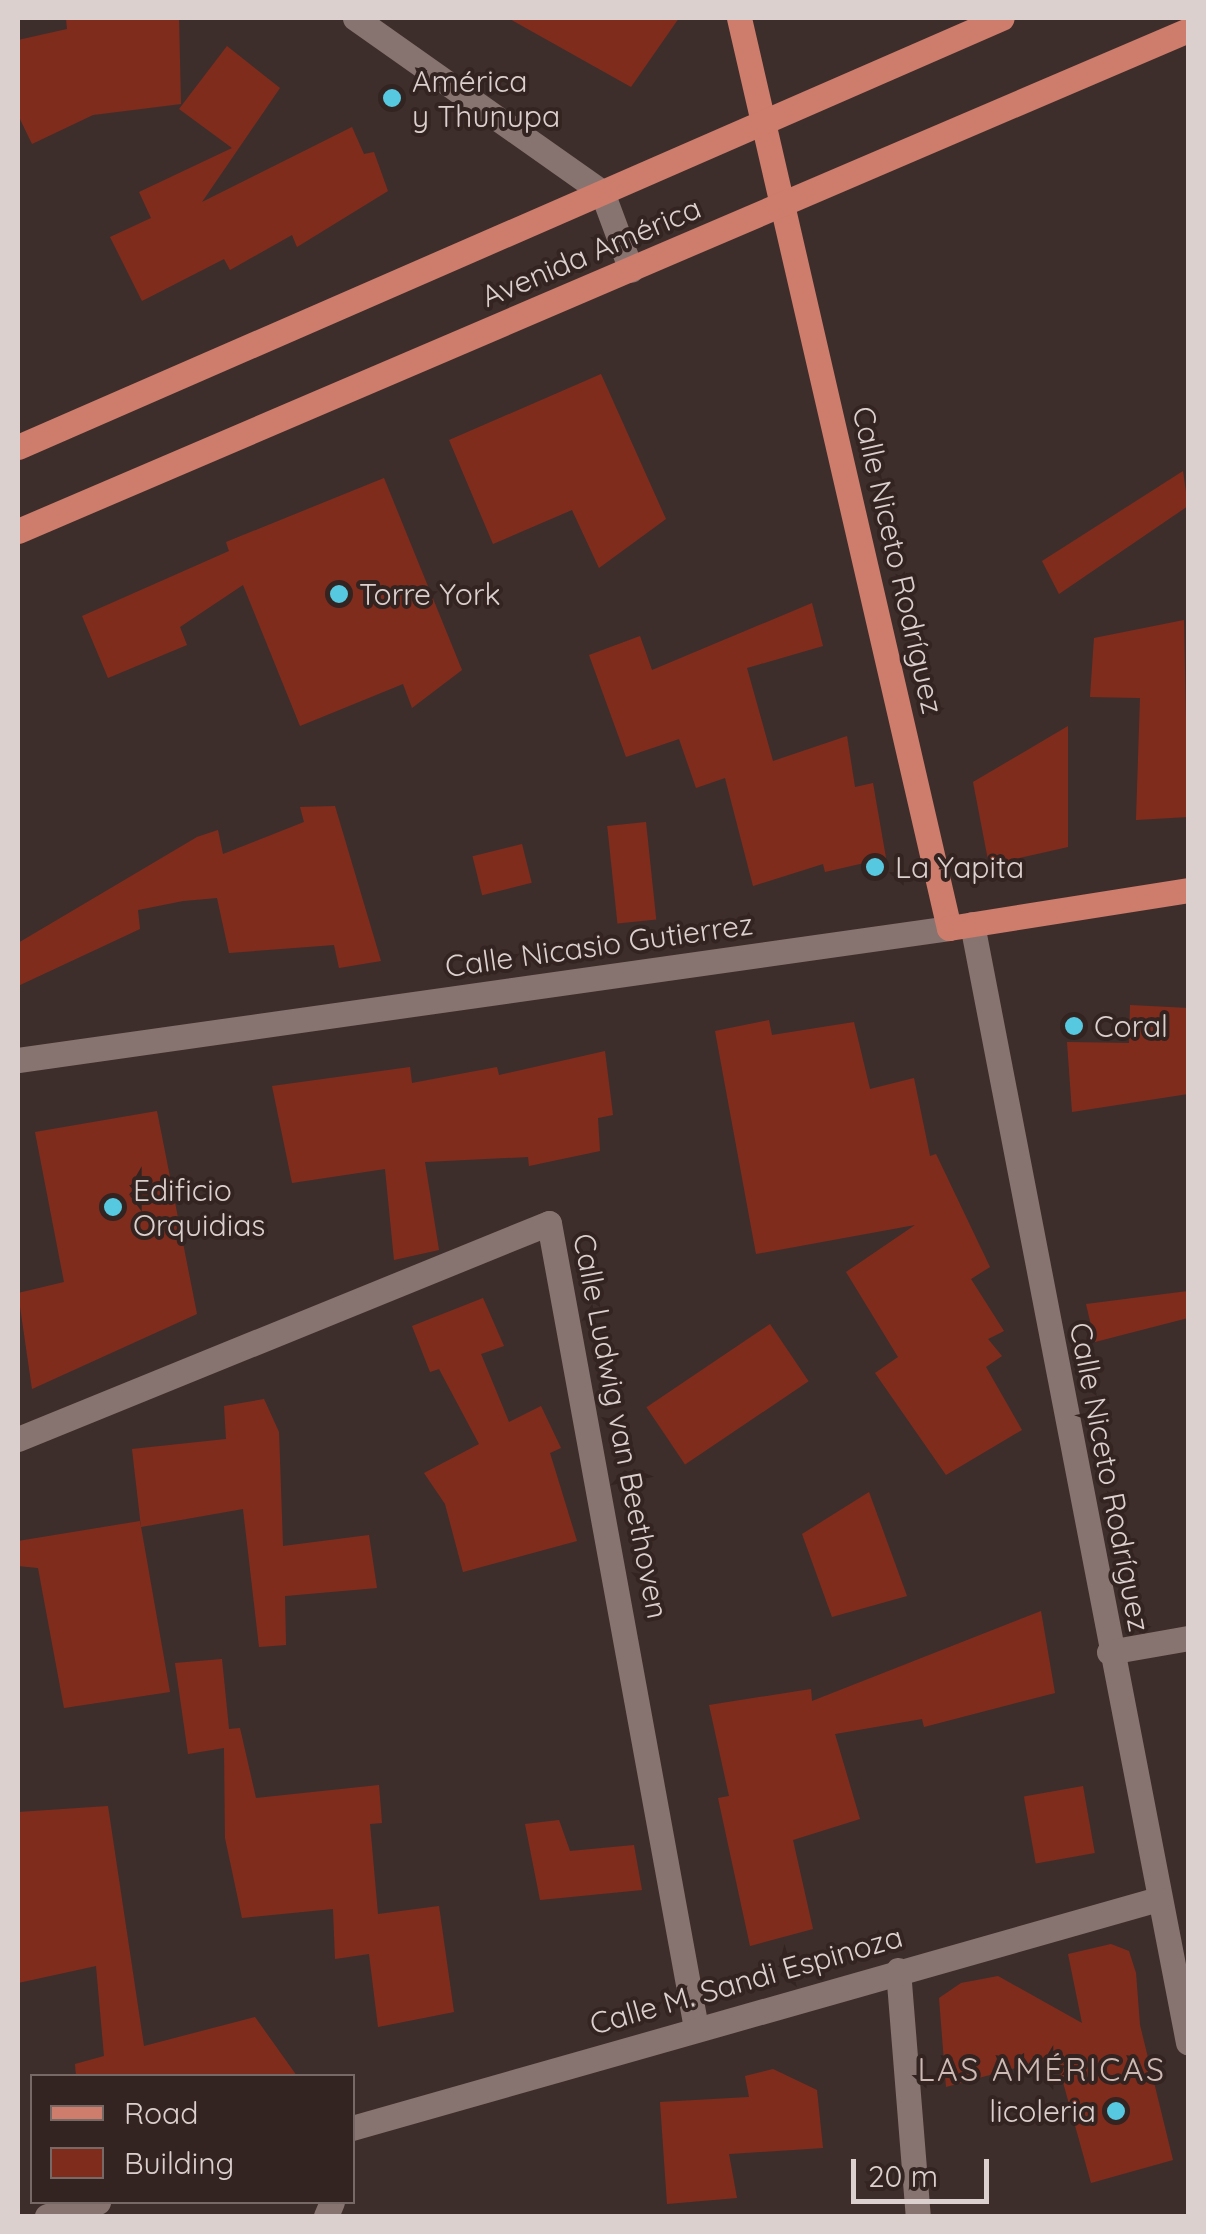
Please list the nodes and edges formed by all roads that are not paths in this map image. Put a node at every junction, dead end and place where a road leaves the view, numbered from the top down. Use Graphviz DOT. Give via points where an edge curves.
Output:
graph roads {
  1 [pos="354,18"];
  2 [pos="739,18"];
  3 [pos="1002,18"];
  4 [pos="1188,30"];
  5 [pos="762,125"];
  6 [pos="602,192"];
  7 [pos="783,208"];
  8 [pos="631,270"];
  9 [pos="18,447"];
  10 [pos="18,531"];
  11 [pos="1188,890"];
  12 [pos="961,926"];
  13 [pos="18,1060"];
  14 [pos="18,1439"];
  15 [pos="1188,1638"];
  16 [pos="1110,1652"];
  17 [pos="1158,1899"];
  18 [pos="898,1970"];
  19 [pos="696,2028"];
  20 [pos="1188,2042"];
  21 [pos="357,2127"];
  22 [pos="91,2204"];
  23 [pos="46,2216"];
  24 [pos="918,2216"];
  1 -- 6 [label="street"];
  2 -- 5 [label="main road, Calle Niceto Rodríguez"];
  3 -- 5 [label="main road, Avenida América"];
  4 -- 7 [label="main road, Avenida América"];
  5 -- 6 [label="main road, Avenida América"];
  5 -- 7 [label="main road, Calle Niceto Rodríguez"];
  6 -- 8 [label="street"];
  6 -- 9 [label="main road, Avenida América"];
  7 -- 8 [label="main road, Avenida América"];
  7 -- 12 [label="main road, Calle Niceto Rodríguez"];
  8 -- 10 [label="main road, Avenida América"];
  11 -- 12 [label="main road, Calle Nicasio Gutierrez"];
  12 -- 13 [label="street, Calle Nicasio Gutierrez"];
  12 -- 16 [label="street, Calle Niceto Rodríguez"];
  14 -- 19 [label="street, Calle Ludwig van Beethoven" via="549,1224"];
  15 -- 16 [label="street"];
  16 -- 17 [label="street, Calle Niceto Rodríguez"];
  17 -- 18 [label="street, Calle M. Sandi Espinoza"];
  17 -- 20 [label="street, Calle Niceto Rodríguez"];
  18 -- 19 [label="street, Calle M. Sandi Espinoza"];
  18 -- 24 [label="street"];
  19 -- 21 [label="street, Calle M. Sandi Espinoza"];
  22 -- 23 [label="street"];
}
